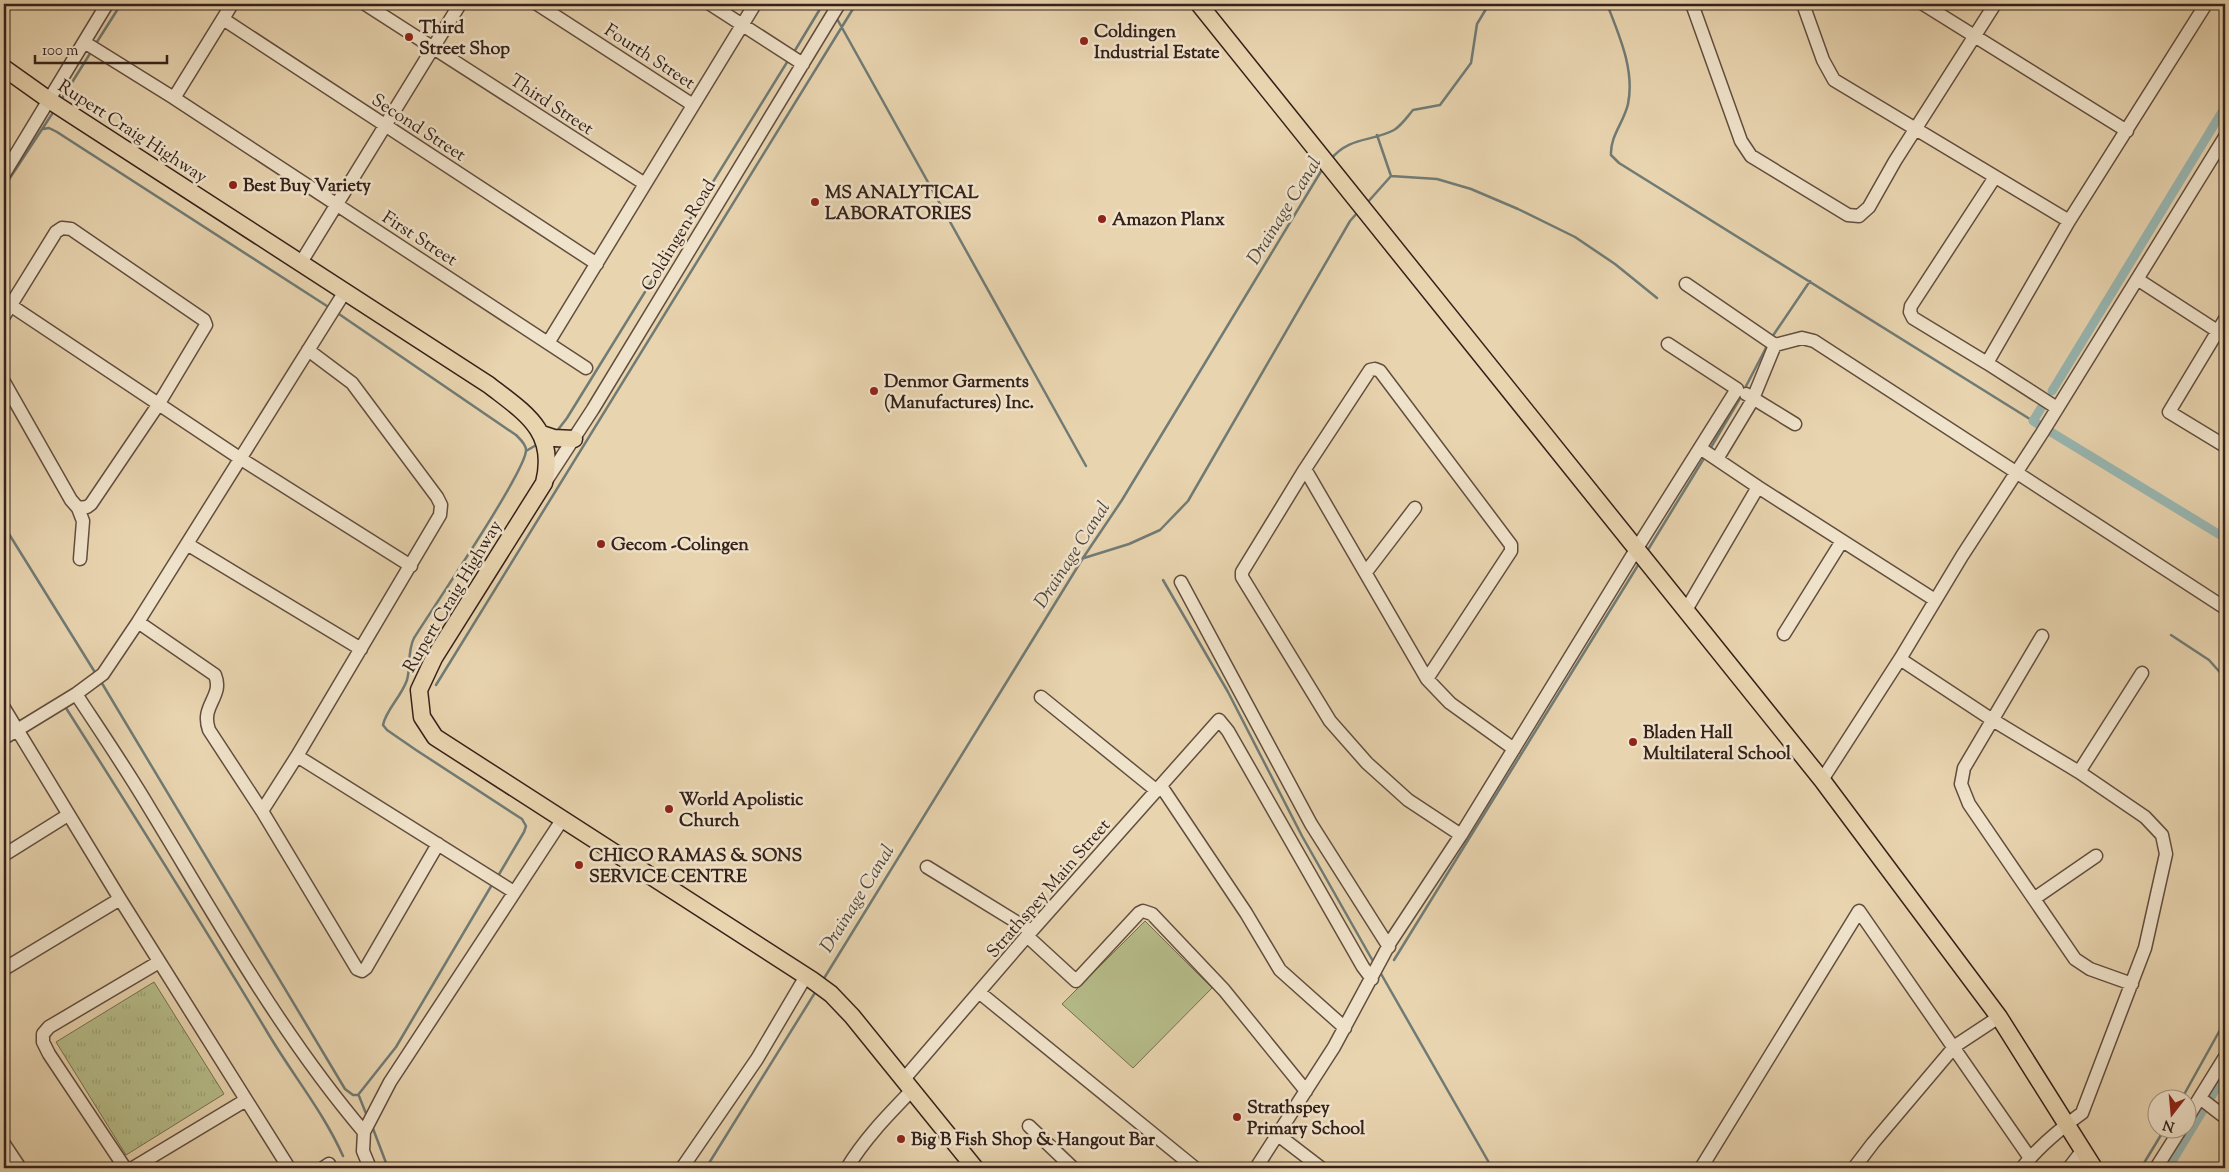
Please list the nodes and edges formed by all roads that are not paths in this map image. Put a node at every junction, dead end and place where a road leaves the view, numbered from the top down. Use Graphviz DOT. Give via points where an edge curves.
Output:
graph roads {
  1 [pos="107,4"];
  2 [pos="232,4"];
  3 [pos="365,4"];
  4 [pos="460,4"];
  5 [pos="537,4"];
  6 [pos="710,4"];
  7 [pos="755,4"];
  8 [pos="839,4"];
  9 [pos="1199,4"];
  10 [pos="1692,4"];
  11 [pos="1803,4"];
  12 [pos="1923,4"];
  13 [pos="1995,4"];
  14 [pos="2206,4"];
  15 [pos="223,19"];
  16 [pos="742,24"];
  17 [pos="1975,37"];
  18 [pos="84,42"];
  19 [pos="433,48"];
  20 [pos="796,59"];
  21 [pos="4,68"];
  22 [pos="174,98"];
  23 [pos="49,100"];
  24 [pos="693,106"];
  25 [pos="385,125"];
  26 [pos="1915,129"];
  27 [pos="2127,130"];
  28 [pos="2225,137"];
  29 [pos="4,174"];
  30 [pos="1995,177"];
  31 [pos="645,184"];
  32 [pos="336,204"];
  33 [pos="2069,221"];
  34 [pos="300,264"];
  35 [pos="597,264"];
  36 [pos="2137,279"];
  37 [pos="1686,284"];
  38 [pos="344,293"];
  39 [pos="6,307"];
  40 [pos="2225,319"];
  41 [pos="2221,334"];
  42 [pos="548,343"];
  43 [pos="1668,344"];
  44 [pos="1775,344"];
  45 [pos="308,350"];
  46 [pos="1987,363"];
  47 [pos="586,368"];
  48 [pos="4,382"];
  49 [pos="1737,389"];
  50 [pos="1753,398"];
  51 [pos="158,405"];
  52 [pos="2057,408"];
  53 [pos="1795,424"];
  54 [pos="542,434"];
  55 [pos="574,439"];
  56 [pos="2225,446"];
  57 [pos="1700,448"];
  58 [pos="241,458"];
  59 [pos="1717,459"];
  60 [pos="1304,469"];
  61 [pos="2016,473"];
  62 [pos="544,483"];
  63 [pos="1758,487"];
  64 [pos="78,508"];
  65 [pos="1415,508"];
  66 [pos="1842,542"];
  67 [pos="187,544"];
  68 [pos="1637,548"];
  69 [pos="80,559"];
  70 [pos="411,566"];
  71 [pos="1366,572"];
  72 [pos="1181,582"];
  73 [pos="1935,600"];
  74 [pos="2225,608"];
  75 [pos="1686,610"];
  76 [pos="138,622"];
  77 [pos="1784,634"];
  78 [pos="2042,636"];
  79 [pos="361,649"];
  80 [pos="1900,659"];
  81 [pos="2142,673"];
  82 [pos="1427,678"];
  83 [pos="76,694"];
  84 [pos="1041,697"];
  85 [pos="4,708"];
  86 [pos="1991,719"];
  87 [pos="17,730"];
  88 [pos="4,738"];
  89 [pos="1514,749"];
  90 [pos="297,756"];
  91 [pos="2079,772"];
  92 [pos="1822,780"];
  93 [pos="1159,788"];
  94 [pos="262,811"];
  95 [pos="68,815"];
  96 [pos="562,820"];
  97 [pos="1461,835"];
  98 [pos="438,844"];
  99 [pos="4,855"];
  100 [pos="2096,856"];
  101 [pos="927,867"];
  102 [pos="514,892"];
  103 [pos="2035,898"];
  104 [pos="120,899"];
  105 [pos="1029,934"];
  106 [pos="1388,947"];
  107 [pos="159,962"];
  108 [pos="4,969"];
  109 [pos="809,978"];
  110 [pos="1372,979"];
  111 [pos="2132,984"];
  112 [pos="980,993"];
  113 [pos="1999,1017"];
  114 [pos="1345,1028"];
  115 [pos="1955,1046"];
  116 [pos="2225,1060"];
  117 [pos="908,1084"];
  118 [pos="1306,1091"];
  119 [pos="2200,1098"];
  120 [pos="246,1100"];
  121 [pos="2196,1104"];
  122 [pos="2218,1112"];
  123 [pos="2067,1124"];
  124 [pos="1029,1126"];
  125 [pos="364,1132"];
  126 [pos="1278,1135"];
  127 [pos="2174,1140"];
  128 [pos="4,1144"];
  129 [pos="2082,1151"];
  130 [pos="2030,1158"];
  131 [pos="20,1168"];
  132 [pos="126,1168"];
  133 [pos="133,1168"];
  134 [pos="289,1168"];
  135 [pos="370,1168"];
  136 [pos="682,1168"];
  137 [pos="847,1168"];
  138 [pos="975,1168"];
  139 [pos="1073,1168"];
  140 [pos="1195,1168"];
  141 [pos="1256,1168"];
  142 [pos="1321,1168"];
  143 [pos="1701,1168"];
  144 [pos="1854,1168"];
  145 [pos="2022,1168"];
  146 [pos="2069,1168"];
  147 [pos="2094,1168"];
  148 [pos="2156,1168"];
  1 -- 18 [label="street"];
  2 -- 15 [label="street"];
  3 -- 19 [label="street, Third Street"];
  4 -- 19 [label="street"];
  5 -- 24 [label="street, Fourth Street"];
  6 -- 16 [label="street"];
  7 -- 16 [label="street"];
  8 -- 20 [label="street, Coldingen Road"];
  9 -- 68 [label="main road"];
  10 -- 26 [label="street" via="1741,141 1751,156 1848,215 1859,216 1868,207"];
  11 -- 26 [label="street" via="1823,60 1834,80"];
  12 -- 17 [label="street"];
  13 -- 17 [label="street"];
  14 -- 27 [label="street"];
  15 -- 22 [label="street"];
  15 -- 25 [label="street, Second Street"];
  16 -- 20 [label="street"];
  16 -- 24 [label="street"];
  17 -- 26 [label="street"];
  17 -- 27 [label="street"];
  18 -- 22 [label="street, First Street"];
  18 -- 23 [label="street"];
  19 -- 25 [label="street"];
  19 -- 31 [label="street, Third Street"];
  20 -- 55 [label="street, Coldingen Road"];
  21 -- 23 [label="main road, Rupert Craig Highway"];
  22 -- 32 [label="street, First Street"];
  23 -- 29 [label="street"];
  23 -- 34 [label="main road, Rupert Craig Highway"];
  24 -- 31 [label="street"];
  25 -- 32 [label="street"];
  25 -- 35 [label="street, Second Street"];
  26 -- 30 [label="street"];
  27 -- 33 [label="street"];
  28 -- 36 [label="street"];
  30 -- 33 [label="street"];
  30 -- 46 [label="street" via="1910,312 1913,318"];
  31 -- 35 [label="street"];
  32 -- 34 [label="street"];
  32 -- 42 [label="street, First Street"];
  33 -- 46 [label="street"];
  34 -- 38 [label="main road, Rupert Craig Highway"];
  35 -- 42 [label="street"];
  36 -- 41 [label="street"];
  36 -- 52 [label="street"];
  37 -- 44 [label="street"];
  38 -- 45 [label="street"];
  38 -- 54 [label="main road, Rupert Craig Highway" via="489,385 527,414"];
  39 -- 51 [label="street"];
  39 -- 51 [label="street" via="56,232 62,228 71,229 204,320 206,325"];
  40 -- 41 [label="street"];
  41 -- 56 [label="street" via="2169,412"];
  42 -- 47 [label="street, First Street"];
  43 -- 49 [label="street"];
  44 -- 50 [label="street"];
  44 -- 61 [label="street" via="1802,338 1814,341"];
  45 -- 58 [label="street"];
  45 -- 70 [label="street" via="352,382 438,498 440,515"];
  46 -- 52 [label="street"];
  48 -- 64 [label="street"];
  49 -- 50 [label="street"];
  49 -- 57 [label="street"];
  50 -- 53 [label="street"];
  50 -- 59 [label="street"];
  51 -- 58 [label="street"];
  51 -- 64 [label="street" via="91,504"];
  52 -- 61 [label="street"];
  54 -- 55 [label="main road"];
  54 -- 62 [label="main road, Rupert Craig Highway" via="547,464"];
  55 -- 62 [label="street, Coldingen Road"];
  57 -- 59 [label="street"];
  57 -- 68 [label="street"];
  58 -- 67 [label="street"];
  58 -- 70 [label="street"];
  59 -- 63 [label="street"];
  60 -- 71 [label="street"];
  60 -- 82 [label="street" via="1370,370 1375,369 1510,545 1511,551"];
  60 -- 97 [label="street" via="1242,577 1330,721 1367,763 1408,800"];
  61 -- 73 [label="street"];
  61 -- 74 [label="street"];
  62 -- 96 [label="main road, Rupert Craig Highway" via="434,658 419,690 419,704 422,717 435,737"];
  63 -- 66 [label="street"];
  63 -- 75 [label="street"];
  64 -- 69 [label="street" via="83,521"];
  65 -- 71 [label="street"];
  66 -- 73 [label="street"];
  66 -- 77 [label="street"];
  67 -- 76 [label="street"];
  67 -- 79 [label="street"];
  68 -- 75 [label="main road"];
  68 -- 89 [label="street"];
  70 -- 79 [label="street"];
  71 -- 82 [label="street"];
  72 -- 106 [label="street" via="1311,824"];
  73 -- 80 [label="street"];
  75 -- 92 [label="main road"];
  76 -- 83 [label="street" via="103,674"];
  76 -- 94 [label="street" via="215,675 218,688 206,713 209,730"];
  78 -- 86 [label="street"];
  79 -- 90 [label="street"];
  80 -- 86 [label="street"];
  80 -- 92 [label="street"];
  81 -- 91 [label="street"];
  82 -- 89 [label="street" via="1450,703"];
  83 -- 87 [label="street"];
  83 -- 125 [label="street" via="246,968 338,1101"];
  84 -- 93 [label="street"];
  85 -- 87 [label="street"];
  86 -- 91 [label="street"];
  86 -- 103 [label="street" via="1964,768 1961,784 1969,804"];
  87 -- 88 [label="street"];
  87 -- 95 [label="street"];
  89 -- 97 [label="street"];
  90 -- 94 [label="street"];
  90 -- 98 [label="street"];
  91 -- 111 [label="street" via="2144,817 2162,836 2166,854 2160,889"];
  92 -- 113 [label="main road"];
  93 -- 105 [label="street, Strathspey Main Street"];
  93 -- 110 [label="street, Strathspey Main Street" via="1219,720"];
  93 -- 114 [label="street" via="1246,913 1280,970"];
  94 -- 98 [label="street" via="357,969 362,970"];
  95 -- 99 [label="street"];
  95 -- 104 [label="street"];
  96 -- 102 [label="street"];
  96 -- 109 [label="main road, Rupert Craig Highway"];
  97 -- 106 [label="street"];
  98 -- 102 [label="street"];
  100 -- 103 [label="street"];
  101 -- 105 [label="street"];
  102 -- 125 [label="street" via="390,1082"];
  103 -- 111 [label="street" via="2075,959 2090,969"];
  104 -- 107 [label="street"];
  104 -- 108 [label="street"];
  105 -- 112 [label="street, Strathspey Main Street"];
  105 -- 118 [label="street" via="1076,982 1139,913 1152,914 1224,990"];
  106 -- 110 [label="street"];
  107 -- 120 [label="street"];
  107 -- 132 [label="street" via="43,1034 49,1054"];
  109 -- 117 [label="main road, Rupert Craig Highway" via="831,994 852,1016"];
  109 -- 136 [label="street"];
  110 -- 114 [label="street"];
  111 -- 123 [label="street" via="2082,1114"];
  112 -- 117 [label="street, Strathspey Main Street"];
  112 -- 140 [label="street"];
  113 -- 115 [label="street"];
  113 -- 123 [label="main road"];
  114 -- 118 [label="street"];
  115 -- 130 [label="street"];
  115 -- 143 [label="street" via="1859,910"];
  115 -- 144 [label="street"];
  116 -- 119 [label="street"];
  117 -- 137 [label="street, Strathspey Main Street"];
  117 -- 138 [label="main road, Rupert Craig Highway"];
  118 -- 126 [label="street"];
  119 -- 121 [label="street"];
  119 -- 122 [label="street"];
  120 -- 133 [label="street"];
  120 -- 134 [label="street"];
  123 -- 129 [label="main road"];
  123 -- 130 [label="street"];
  124 -- 139 [label="street"];
  125 -- 135 [label="street" via="363,1151"];
  126 -- 141 [label="street"];
  126 -- 142 [label="street"];
  127 -- 148 [label="street"];
  128 -- 131 [label="street"];
  129 -- 146 [label="street"];
  129 -- 147 [label="main road"];
  130 -- 145 [label="street"];
}
